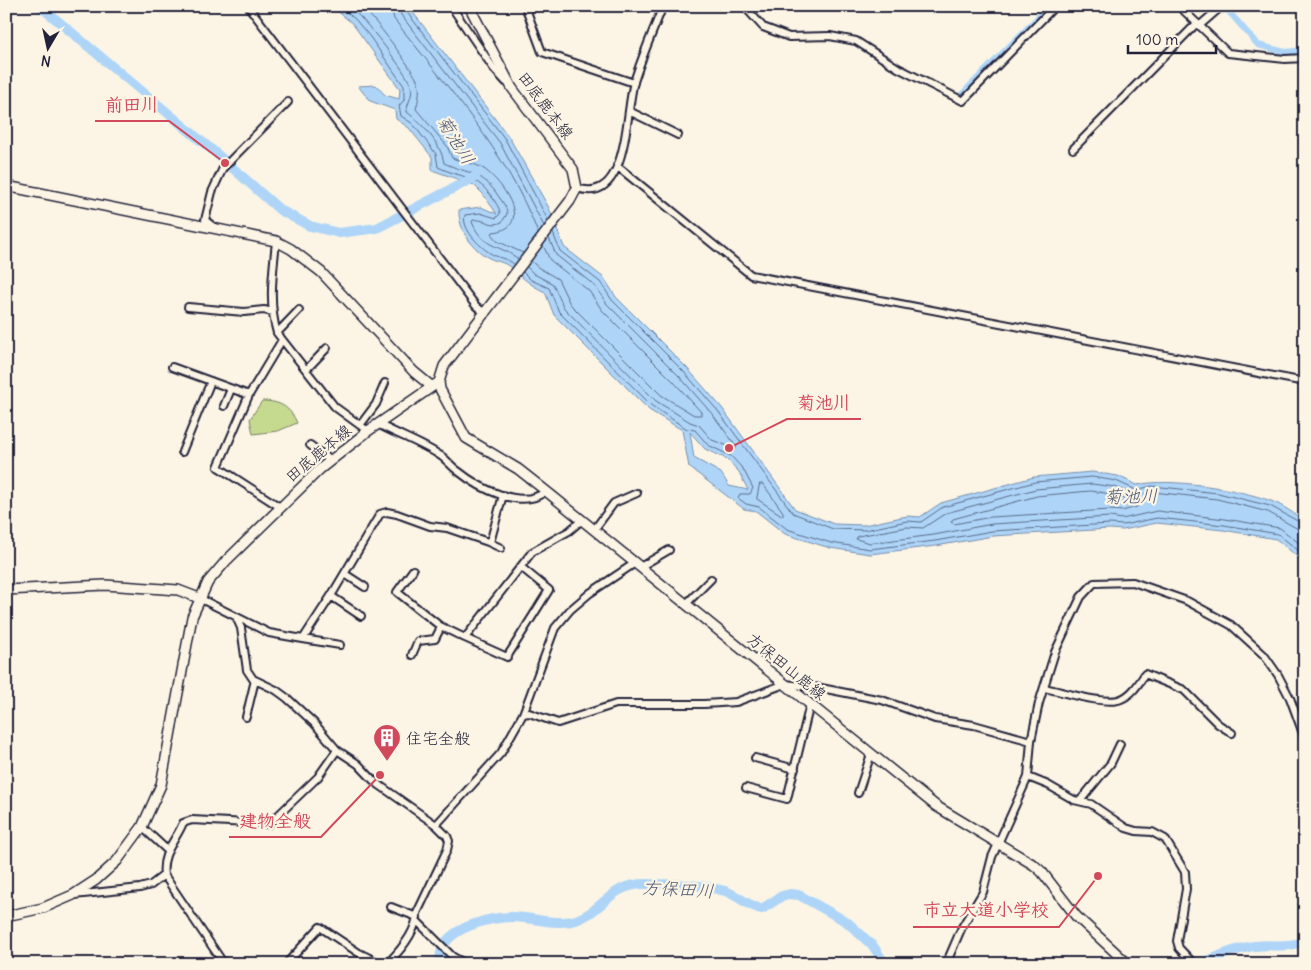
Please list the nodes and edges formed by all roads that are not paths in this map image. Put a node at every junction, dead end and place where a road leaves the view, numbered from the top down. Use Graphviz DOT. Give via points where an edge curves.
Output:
graph roads {
  1 [pos="248,6"];
  2 [pos="451,6"];
  3 [pos="469,6"];
  4 [pos="525,6"];
  5 [pos="663,6"];
  6 [pos="744,6"];
  7 [pos="1055,6"];
  8 [pos="1178,6"];
  9 [pos="1222,6"];
  10 [pos="1198,25"];
  11 [pos="1305,58"];
  12 [pos="634,83"];
  13 [pos="512,88"];
  14 [pos="288,102"];
  15 [pos="631,112"];
  16 [pos="678,135"];
  17 [pos="1073,149"];
  18 [pos="617,166"];
  19 [pos="6,186"];
  20 [pos="577,188"];
  21 [pos="216,228"];
  22 [pos="276,241"];
  23 [pos="188,307"];
  24 [pos="299,310"];
  25 [pos="272,312"];
  26 [pos="486,314"];
  27 [pos="277,333"];
  28 [pos="282,340"];
  29 [pos="327,348"];
  30 [pos="172,367"];
  31 [pos="306,370"];
  32 [pos="211,381"];
  33 [pos="1305,382"];
  34 [pos="385,383"];
  35 [pos="435,384"];
  36 [pos="231,389"];
  37 [pos="249,395"];
  38 [pos="224,406"];
  39 [pos="361,424"];
  40 [pos="378,424"];
  41 [pos="368,431"];
  42 [pos="310,445"];
  43 [pos="182,452"];
  44 [pos="330,460"];
  45 [pos="546,491"];
  46 [pos="637,493"];
  47 [pos="503,495"];
  48 [pos="280,507"];
  49 [pos="582,520"];
  50 [pos="594,530"];
  51 [pos="488,542"];
  52 [pos="501,548"];
  53 [pos="669,550"];
  54 [pos="638,565"];
  55 [pos="521,567"];
  56 [pos="413,570"];
  57 [pos="345,574"];
  58 [pos="711,578"];
  59 [pos="365,587"];
  60 [pos="6,590"];
  61 [pos="331,596"];
  62 [pos="199,598"];
  63 [pos="686,604"];
  64 [pos="361,616"];
  65 [pos="237,619"];
  66 [pos="441,627"];
  67 [pos="465,638"];
  68 [pos="303,639"];
  69 [pos="340,645"];
  70 [pos="412,655"];
  71 [pos="255,680"];
  72 [pos="785,684"];
  73 [pos="1044,688"];
  74 [pos="810,704"];
  75 [pos="523,714"];
  76 [pos="246,717"];
  77 [pos="1232,732"];
  78 [pos="1305,739"];
  79 [pos="1031,741"];
  80 [pos="1120,744"];
  81 [pos="337,750"];
  82 [pos="871,754"];
  83 [pos="754,758"];
  84 [pos="795,769"];
  85 [pos="1028,777"];
  86 [pos="746,788"];
  87 [pos="858,793"];
  88 [pos="1080,801"];
  89 [pos="436,825"];
  90 [pos="142,827"];
  91 [pos="997,845"];
  92 [pos="167,850"];
  93 [pos="164,875"];
  94 [pos="73,895"];
  95 [pos="391,907"];
  96 [pos="7,914"];
  97 [pos="417,919"];
  98 [pos="1193,962"];
  99 [pos="224,964"];
  100 [pos="286,964"];
  101 [pos="382,964"];
  102 [pos="387,964"];
  103 [pos="466,964"];
  104 [pos="946,964"];
  105 [pos="1128,964"];
  1 -- 26 [label="street" via="476,306"];
  2 -- 13 [label="street" via="494,69"];
  3 -- 13 [label="main road, 田底鹿本線"];
  4 -- 12 [label="street" via="542,52"];
  5 -- 12 [label="street"];
  6 -- 7 [label="street" via="763,27 789,37 830,36 856,41 898,68 963,101"];
  8 -- 10 [label="street"];
  9 -- 10 [label="street"];
  10 -- 11 [label="street" via="1228,53"];
  10 -- 17 [label="street"];
  12 -- 15 [label="street"];
  13 -- 20 [label="main road, 田底鹿本線" via="569,161"];
  14 -- 21 [label="street" via="218,175 206,220"];
  15 -- 16 [label="street"];
  15 -- 18 [label="street"];
  18 -- 20 [label="street" via="602,189 588,192"];
  18 -- 33 [label="street" via="751,275"];
  19 -- 21 [label="main road"];
  20 -- 26 [label="main road, 田底鹿本線"];
  21 -- 22 [label="main road"];
  22 -- 25 [label="street"];
  22 -- 35 [label="main road" via="321,272 414,372"];
  23 -- 25 [label="street"];
  24 -- 27 [label="street"];
  25 -- 27 [label="street"];
  26 -- 35 [label="main road, 田底鹿本線" via="444,366"];
  27 -- 28 [label="street"];
  28 -- 31 [label="street"];
  28 -- 37 [label="street"];
  29 -- 31 [label="street"];
  30 -- 32 [label="street"];
  31 -- 39 [label="street" via="335,407"];
  32 -- 36 [label="street"];
  32 -- 43 [label="street"];
  34 -- 39 [label="street" via="376,404"];
  35 -- 40 [label="main road, 田底鹿本線"];
  35 -- 45 [label="main road, 方保田山鹿線" via="466,438 518,469"];
  36 -- 37 [label="street"];
  36 -- 38 [label="street"];
  37 -- 48 [label="street" via="218,467"];
  39 -- 41 [label="street"];
  40 -- 41 [label="main road, 田底鹿本線"];
  40 -- 47 [label="street" via="441,456 472,481"];
  41 -- 44 [label="main road, 田底鹿本線"];
  42 -- 44 [label="street"];
  44 -- 48 [label="main road, 田底鹿本線"];
  45 -- 47 [label="street" via="533,499"];
  45 -- 49 [label="main road, 方保田山鹿線"];
  46 -- 50 [label="street" via="614,503"];
  47 -- 51 [label="street"];
  48 -- 62 [label="main road, 田底鹿本線" via="226,561"];
  49 -- 50 [label="main road, 方保田山鹿線"];
  49 -- 55 [label="street" via="532,552"];
  50 -- 54 [label="main road, 方保田山鹿線"];
  51 -- 52 [label="street"];
  51 -- 57 [label="street" via="387,512 376,519"];
  53 -- 54 [label="street"];
  54 -- 63 [label="main road, 方保田山鹿線"];
  54 -- 75 [label="street" via="590,593 555,628"];
  55 -- 67 [label="street"];
  55 -- 67 [label="street" via="550,590 507,657"];
  56 -- 66 [label="street" via="397,592"];
  57 -- 59 [label="street"];
  57 -- 61 [label="street"];
  58 -- 63 [label="street"];
  60 -- 62 [label="main road" via="105,585 178,590"];
  61 -- 64 [label="street"];
  61 -- 68 [label="street"];
  62 -- 65 [label="street"];
  62 -- 90 [label="main road, 田底鹿本線" via="188,632 161,785"];
  63 -- 72 [label="main road, 方保田山鹿線"];
  65 -- 68 [label="street" via="269,633"];
  65 -- 71 [label="street" via="247,670"];
  66 -- 67 [label="street"];
  66 -- 70 [label="street" via="435,639 418,641"];
  68 -- 69 [label="street"];
  71 -- 76 [label="street"];
  71 -- 81 [label="street" via="287,698"];
  72 -- 74 [label="main road, 方保田山鹿線"];
  72 -- 75 [label="street" via="736,702 616,704 558,723"];
  72 -- 79 [label="street" via="882,700 933,718 974,725"];
  73 -- 77 [label="street" via="1102,700 1120,700 1136,688 1146,674 1184,690 1218,724"];
  73 -- 78 [label="street" via="1055,652 1081,597 1094,583 1133,582 1205,610 1249,640 1278,675"];
  73 -- 79 [label="street"];
  74 -- 82 [label="main road, 方保田山鹿線"];
  74 -- 84 [label="street"];
  75 -- 89 [label="street" via="501,753"];
  79 -- 85 [label="street"];
  80 -- 88 [label="street" via="1111,763"];
  81 -- 89 [label="street" via="358,764 375,782"];
  81 -- 92 [label="street" via="318,777 269,824 192,820 182,823"];
  82 -- 87 [label="street"];
  82 -- 91 [label="main road, 方保田山鹿線" via="936,806"];
  83 -- 84 [label="street"];
  84 -- 86 [label="street" via="787,799"];
  85 -- 88 [label="street"];
  85 -- 91 [label="street"];
  88 -- 98 [label="street" via="1091,804 1126,828 1152,832 1165,839 1185,872 1186,889 1177,941 1179,948"];
  89 -- 97 [label="street" via="447,836 448,844"];
  90 -- 92 [label="street"];
  90 -- 94 [label="main road, 田底鹿本線" via="117,861"];
  91 -- 104 [label="street" via="983,892 962,927"];
  91 -- 105 [label="main road, 方保田山鹿線" via="1042,872 1076,916"];
  92 -- 93 [label="street" via="162,864"];
  93 -- 94 [label="street" via="152,885 140,888"];
  93 -- 99 [label="street"];
  94 -- 96 [label="main road, 田底鹿本線" via="43,908"];
  95 -- 97 [label="street"];
  97 -- 102 [label="street"];
  97 -- 103 [label="street" via="450,953"];
  100 -- 101 [label="street" via="320,928"];
}
